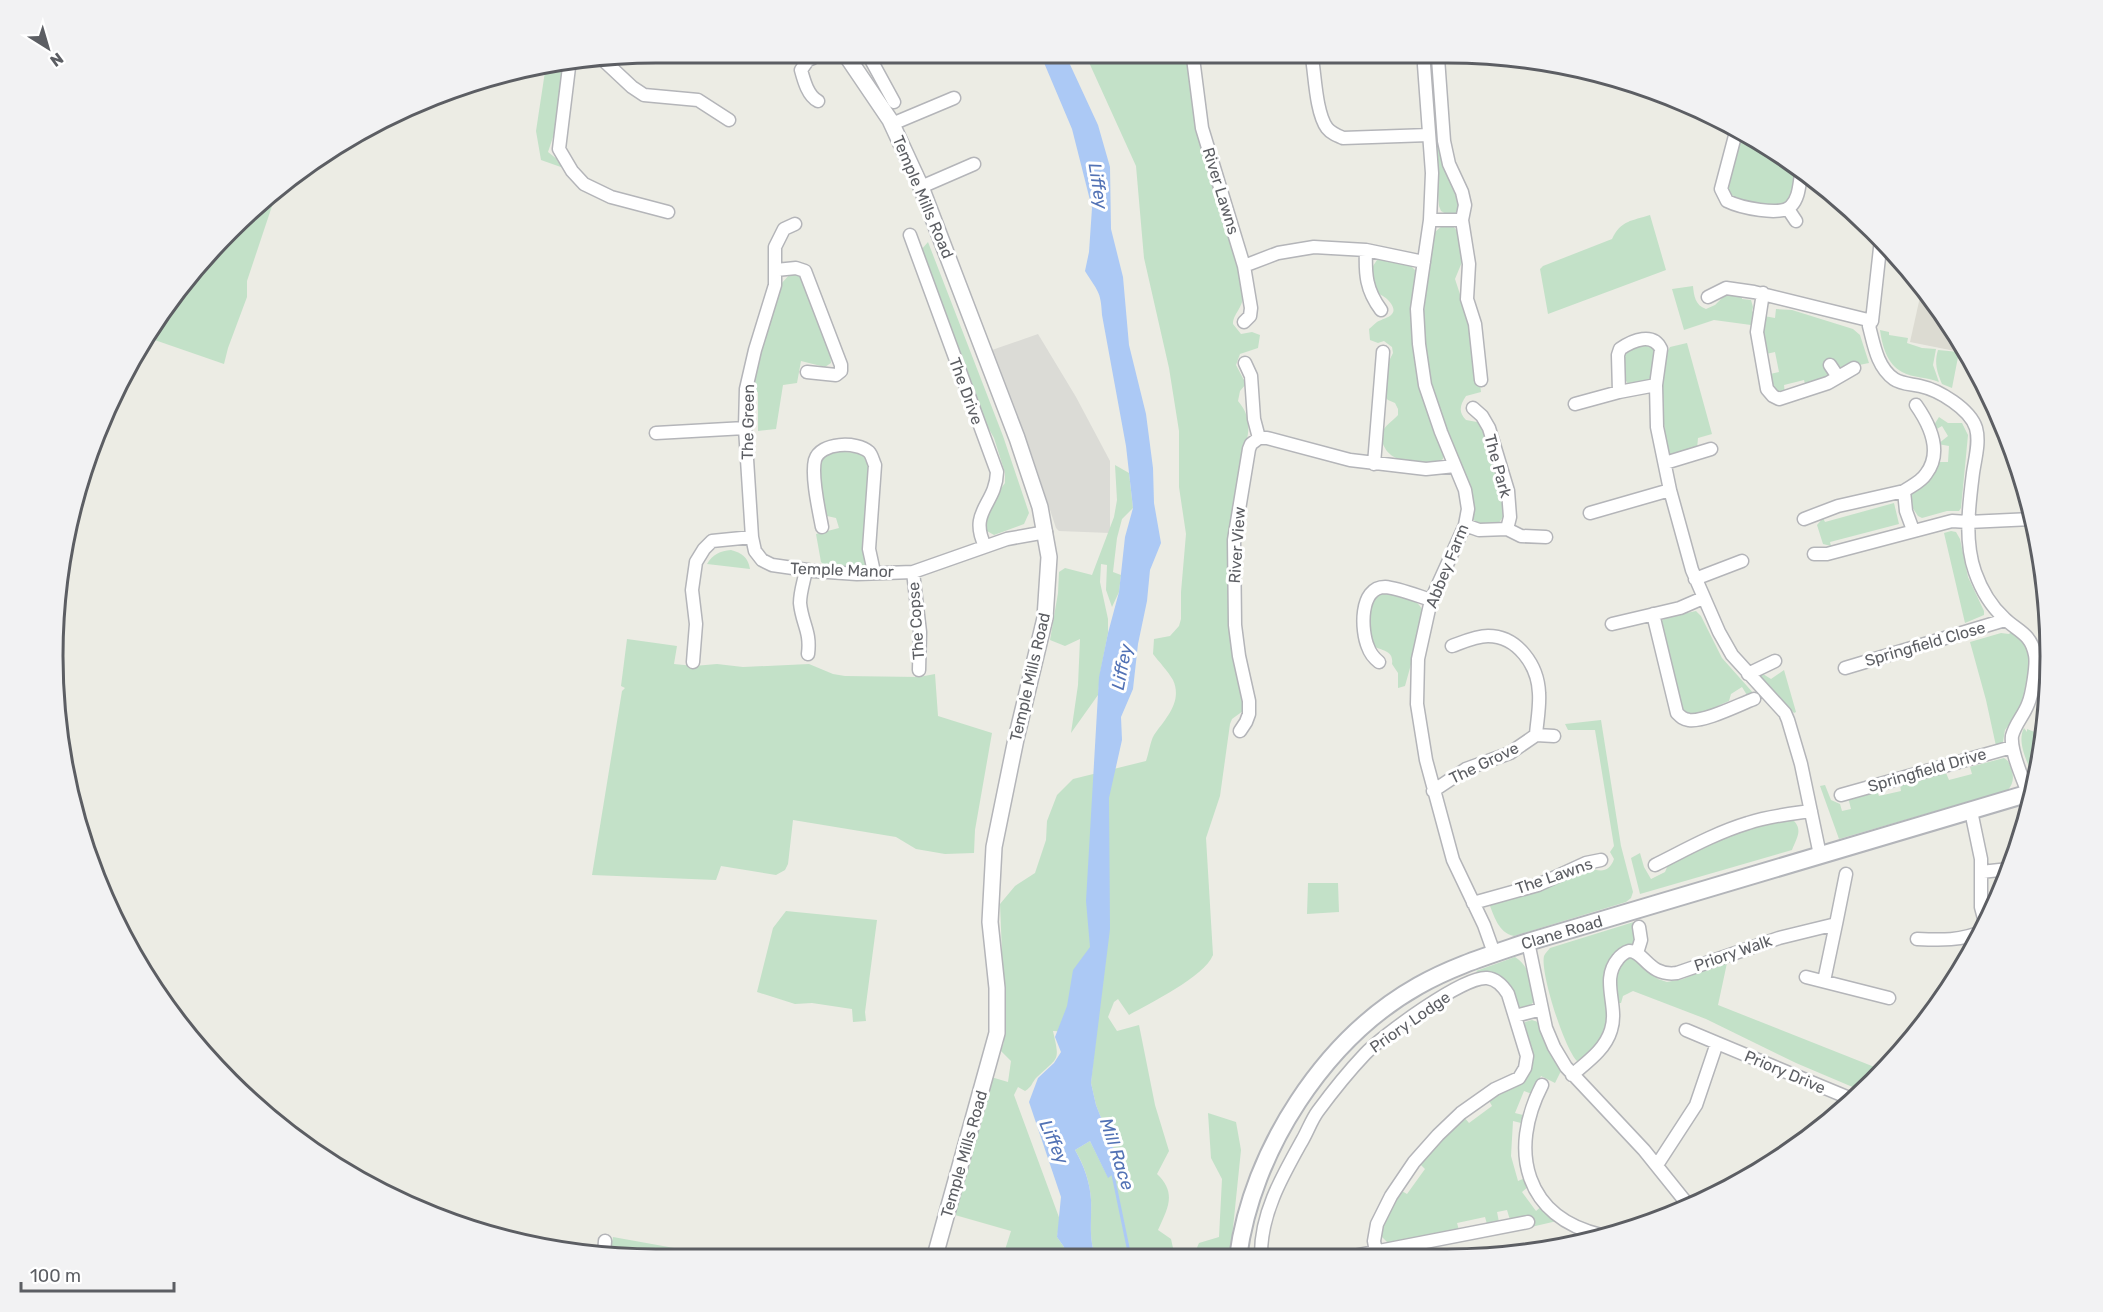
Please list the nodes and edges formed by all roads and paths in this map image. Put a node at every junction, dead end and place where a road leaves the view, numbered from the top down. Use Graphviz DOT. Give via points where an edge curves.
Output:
graph roads {
  1 [pos="806,63"];
  2 [pos="852,63"];
  3 [pos="873,63"];
  4 [pos="1194,63"];
  5 [pos="1313,63"];
  6 [pos="1438,63"];
  7 [pos="608,65"];
  8 [pos="1424,65"];
  9 [pos="569,70"];
  10 [pos="954,98"];
  11 [pos="818,101"];
  12 [pos="894,102"];
  13 [pos="729,120"];
  14 [pos="892,124"];
  15 [pos="1429,135"];
  16 [pos="1735,137"];
  17 [pos="974,164"];
  18 [pos="1800,180"];
  19 [pos="921,187"];
  20 [pos="1788,209"];
  21 [pos="668,212"];
  22 [pos="1430,220"];
  23 [pos="1462,220"];
  24 [pos="1796,221"];
  25 [pos="795,224"];
  26 [pos="910,235"];
  27 [pos="1366,250"];
  28 [pos="1880,251"];
  29 [pos="1424,262"];
  30 [pos="1244,266"];
  31 [pos="776,270"];
  32 [pos="1763,293"];
  33 [pos="1708,297"];
  34 [pos="1381,310"];
  35 [pos="1872,321"];
  36 [pos="1244,322"];
  37 [pos="1383,352"];
  38 [pos="1245,363"];
  39 [pos="1830,364"];
  40 [pos="1854,368"];
  41 [pos="807,372"];
  42 [pos="1838,377"];
  43 [pos="1481,380"];
  44 [pos="1656,385"];
  45 [pos="1619,392"];
  46 [pos="1575,404"];
  47 [pos="1916,405"];
  48 [pos="1473,408"];
  49 [pos="745,428"];
  50 [pos="656,433"];
  51 [pos="1259,438"];
  52 [pos="1712,449"];
  53 [pos="1665,463"];
  54 [pos="1374,464"];
  55 [pos="1455,466"];
  56 [pos="1670,490"];
  57 [pos="1904,491"];
  58 [pos="1590,513"];
  59 [pos="1804,519"];
  60 [pos="2024,519"];
  61 [pos="1968,522"];
  62 [pos="1465,525"];
  63 [pos="822,527"];
  64 [pos="1507,529"];
  65 [pos="1913,530"];
  66 [pos="1046,532"];
  67 [pos="1546,537"];
  68 [pos="752,539"];
  69 [pos="985,546"];
  70 [pos="1814,554"];
  71 [pos="1742,561"];
  72 [pos="806,570"];
  73 [pos="874,572"];
  74 [pos="913,572"];
  75 [pos="1695,579"];
  76 [pos="1703,598"];
  77 [pos="1431,600"];
  78 [pos="1653,614"];
  79 [pos="2005,620"];
  80 [pos="1612,624"];
  81 [pos="1452,646"];
  82 [pos="808,654"];
  83 [pos="1775,661"];
  84 [pos="693,662"];
  85 [pos="1379,662"];
  86 [pos="1845,668"];
  87 [pos="919,670"];
  88 [pos="1748,674"];
  89 [pos="1754,699"];
  90 [pos="1239,731"];
  91 [pos="1536,735"];
  92 [pos="1554,736"];
  93 [pos="2012,747"];
  94 [pos="2027,782"];
  95 [pos="1433,791"];
  96 [pos="2024,794"];
  97 [pos="1841,795"];
  98 [pos="1811,811"];
  99 [pos="1971,811"];
  100 [pos="1820,855"];
  101 [pos="1601,860"];
  102 [pos="1655,865"];
  103 [pos="2000,870"];
  104 [pos="1981,872"];
  105 [pos="1846,874"];
  106 [pos="1473,903"];
  107 [pos="1983,910"];
  108 [pos="1836,924"];
  109 [pos="1639,927"];
  110 [pos="1969,937"];
  111 [pos="1917,939"];
  112 [pos="1528,942"];
  113 [pos="1494,953"];
  114 [pos="1637,953"];
  115 [pos="1806,977"];
  116 [pos="1824,981"];
  117 [pos="1889,998"];
  118 [pos="1542,1009"];
  119 [pos="1515,1016"];
  120 [pos="1686,1030"];
  121 [pos="1717,1043"];
  122 [pos="1572,1075"];
  123 [pos="1542,1085"];
  124 [pos="1844,1096"];
  125 [pos="1657,1165"];
  126 [pos="1684,1199"];
  127 [pos="1528,1222"];
  128 [pos="1587,1232"];
  129 [pos="605,1241"];
  130 [pos="605,1247"];
  131 [pos="937,1249"];
  132 [pos="1239,1249"];
  133 [pos="1261,1249"];
  134 [pos="1375,1249"];
  135 [pos="1391,1249"];
  1 -- 11 [label="street" via="801,70 809,91"];
  2 -- 14 [label="street, Temple Mills Road"];
  3 -- 12 [label="street"];
  4 -- 30 [label="street, River Lawns" via="1202,128"];
  5 -- 15 [label="street" via="1322,117 1333,134 1343,138"];
  6 -- 23 [label="street" via="1444,141 1464,198"];
  7 -- 13 [label="street" via="644,95 698,100"];
  8 -- 15 [label="street, Abbey Farm"];
  9 -- 21 [label="street" via="559,149 572,171 584,184 611,197"];
  10 -- 14 [label="street"];
  14 -- 19 [label="street, Temple Mills Road"];
  15 -- 22 [label="street, Abbey Farm"];
  16 -- 20 [label="street" via="1721,189 1724,198 1765,210"];
  17 -- 19 [label="street"];
  18 -- 20 [label="street" via="1796,198"];
  19 -- 66 [label="street, Temple Mills Road" via="1017,438"];
  20 -- 24 [label="street"];
  22 -- 23 [label="street"];
  22 -- 29 [label="street, Abbey Farm"];
  23 -- 43 [label="street" via="1469,264 1467,304 1475,324"];
  25 -- 31 [label="street, The Green" via="784,229 775,247"];
  26 -- 69 [label="street, The Drive" via="997,472 978,521"];
  27 -- 29 [label="street"];
  27 -- 30 [label="street" via="1314,247 1278,253"];
  27 -- 34 [label="street" via="1365,271 1371,296"];
  28 -- 35 [label="street"];
  29 -- 55 [label="street, Abbey Farm" via="1417,309 1425,385"];
  30 -- 36 [label="street, River Lawns" via="1251,308"];
  31 -- 41 [label="street" via="796,267 805,271 841,365 841,372 836,375"];
  31 -- 49 [label="street, The Green" via="746,389"];
  32 -- 33 [label="street" via="1726,288"];
  32 -- 35 [label="street"];
  32 -- 42 [label="street" via="1757,332 1767,389 1773,396 1779,399 1810,390"];
  35 -- 61 [label="street" via="1869,326 1877,355 1887,372 1900,382 1940,392 1971,417 1977,436"];
  37 -- 54 [label="street"];
  38 -- 51 [label="street" via="1251,376"];
  39 -- 42 [label="street"];
  40 -- 42 [label="street"];
  44 -- 45 [label="street"];
  44 -- 45 [label="street" via="1660,345 1648,338 1641,339 1620,349"];
  44 -- 53 [label="street" via="1656,417"];
  45 -- 46 [label="street"];
  47 -- 57 [label="street" via="1934,440 1933,460 1927,474"];
  48 -- 64 [label="street, The Park" via="1489,428 1508,491"];
  49 -- 50 [label="street"];
  49 -- 68 [label="street, The Green"];
  51 -- 54 [label="street"];
  51 -- 90 [label="street, River View" via="1249,448 1234,540 1235,625 1249,701 1249,714"];
  52 -- 53 [label="street"];
  53 -- 56 [label="street"];
  54 -- 55 [label="street" via="1426,469"];
  55 -- 62 [label="street, Abbey Farm" via="1465,490"];
  56 -- 58 [label="street"];
  56 -- 75 [label="street"];
  57 -- 59 [label="street" via="1838,506"];
  57 -- 65 [label="street"];
  60 -- 61 [label="street"];
  61 -- 65 [label="street" via="1952,521"];
  61 -- 79 [label="street" via="1975,572"];
  62 -- 64 [label="street" via="1479,530"];
  62 -- 77 [label="street, Abbey Farm"];
  63 -- 73 [label="street" via="815,460 833,445 866,450 875,465 869,549"];
  64 -- 67 [label="street" via="1521,536"];
  65 -- 70 [label="street" via="1827,554"];
  66 -- 69 [label="street, Temple Manor"];
  66 -- 131 [label="street, Temple Mills Road" via="1049,557 1045,618 994,848 990,922 997,1033"];
  68 -- 72 [label="street, Temple Manor" via="762,560 782,568"];
  68 -- 84 [label="street" via="712,541 696,562 692,590 696,624"];
  69 -- 74 [label="street, Temple Manor"];
  71 -- 75 [label="street"];
  72 -- 73 [label="street, Temple Manor"];
  72 -- 82 [label="street" via="800,597 810,640"];
  73 -- 74 [label="street, Temple Manor"];
  74 -- 87 [label="street, The Copse" via="920,632"];
  75 -- 76 [label="street"];
  76 -- 78 [label="street"];
  76 -- 88 [label="street" via="1732,655"];
  77 -- 85 [label="street" via="1384,587 1371,593 1366,601 1364,633"];
  77 -- 95 [label="street, Abbey Farm" via="1418,659 1417,704"];
  78 -- 80 [label="street"];
  78 -- 89 [label="street" via="1677,713 1683,719 1701,719"];
  79 -- 86 [label="street, Springfield Close"];
  79 -- 93 [label="street" via="2030,640 2036,656 2029,703 2012,736"];
  81 -- 91 [label="street, The Grove" via="1488,636 1504,639 1529,659 1539,693"];
  83 -- 88 [label="street"];
  88 -- 98 [label="street" via="1785,713"];
  91 -- 92 [label="street, The Grove"];
  91 -- 95 [label="street, The Grove" via="1510,753 1466,769"];
  93 -- 94 [label="street"];
  93 -- 97 [label="street, Springfield Drive"];
  95 -- 106 [label="street, Abbey Farm" via="1453,860"];
  96 -- 99 [label="main road, Clane Road"];
  98 -- 100 [label="street"];
  98 -- 102 [label="street" via="1748,823"];
  99 -- 100 [label="main road, Clane Road"];
  99 -- 104 [label="street"];
  100 -- 112 [label="main road, Clane Road"];
  101 -- 106 [label="street, The Lawns" via="1538,885"];
  103 -- 104 [label="street"];
  104 -- 107 [label="street"];
  105 -- 108 [label="street"];
  106 -- 113 [label="street, Abbey Farm"];
  108 -- 114 [label="street, Priory Walk" via="1779,938 1667,975 1657,972"];
  108 -- 116 [label="street"];
  109 -- 114 [label="street"];
  110 -- 111 [label="street"];
  112 -- 113 [label="main road, Clane Road"];
  112 -- 118 [label="street"];
  113 -- 132 [label="main road, Clane Road" via="1463,964 1398,998 1337,1051 1302,1097 1274,1144 1252,1196"];
  114 -- 122 [label="street" via="1629,951 1620,956 1611,968 1609,1037"];
  115 -- 116 [label="street"];
  116 -- 117 [label="street"];
  118 -- 119 [label="street"];
  118 -- 122 [label="street" via="1554,1047"];
  119 -- 133 [label="street, Priory Lodge" via="1503,986 1490,978 1480,978 1414,1015 1373,1046 1317,1113 1270,1207"];
  119 -- 134 [label="street, Priory Lodge" via="1527,1056 1525,1068 1519,1078 1461,1113 1414,1162 1377,1224"];
  120 -- 121 [label="street, Priory Drive"];
  121 -- 124 [label="street, Priory Drive"];
  121 -- 125 [label="street" via="1696,1105"];
  122 -- 125 [label="street"];
  123 -- 128 [label="street" via="1527,1124 1526,1167 1548,1208"];
  125 -- 126 [label="street"];
  127 -- 135 [label="street"];
  129 -- 130 [label="street"];
}
